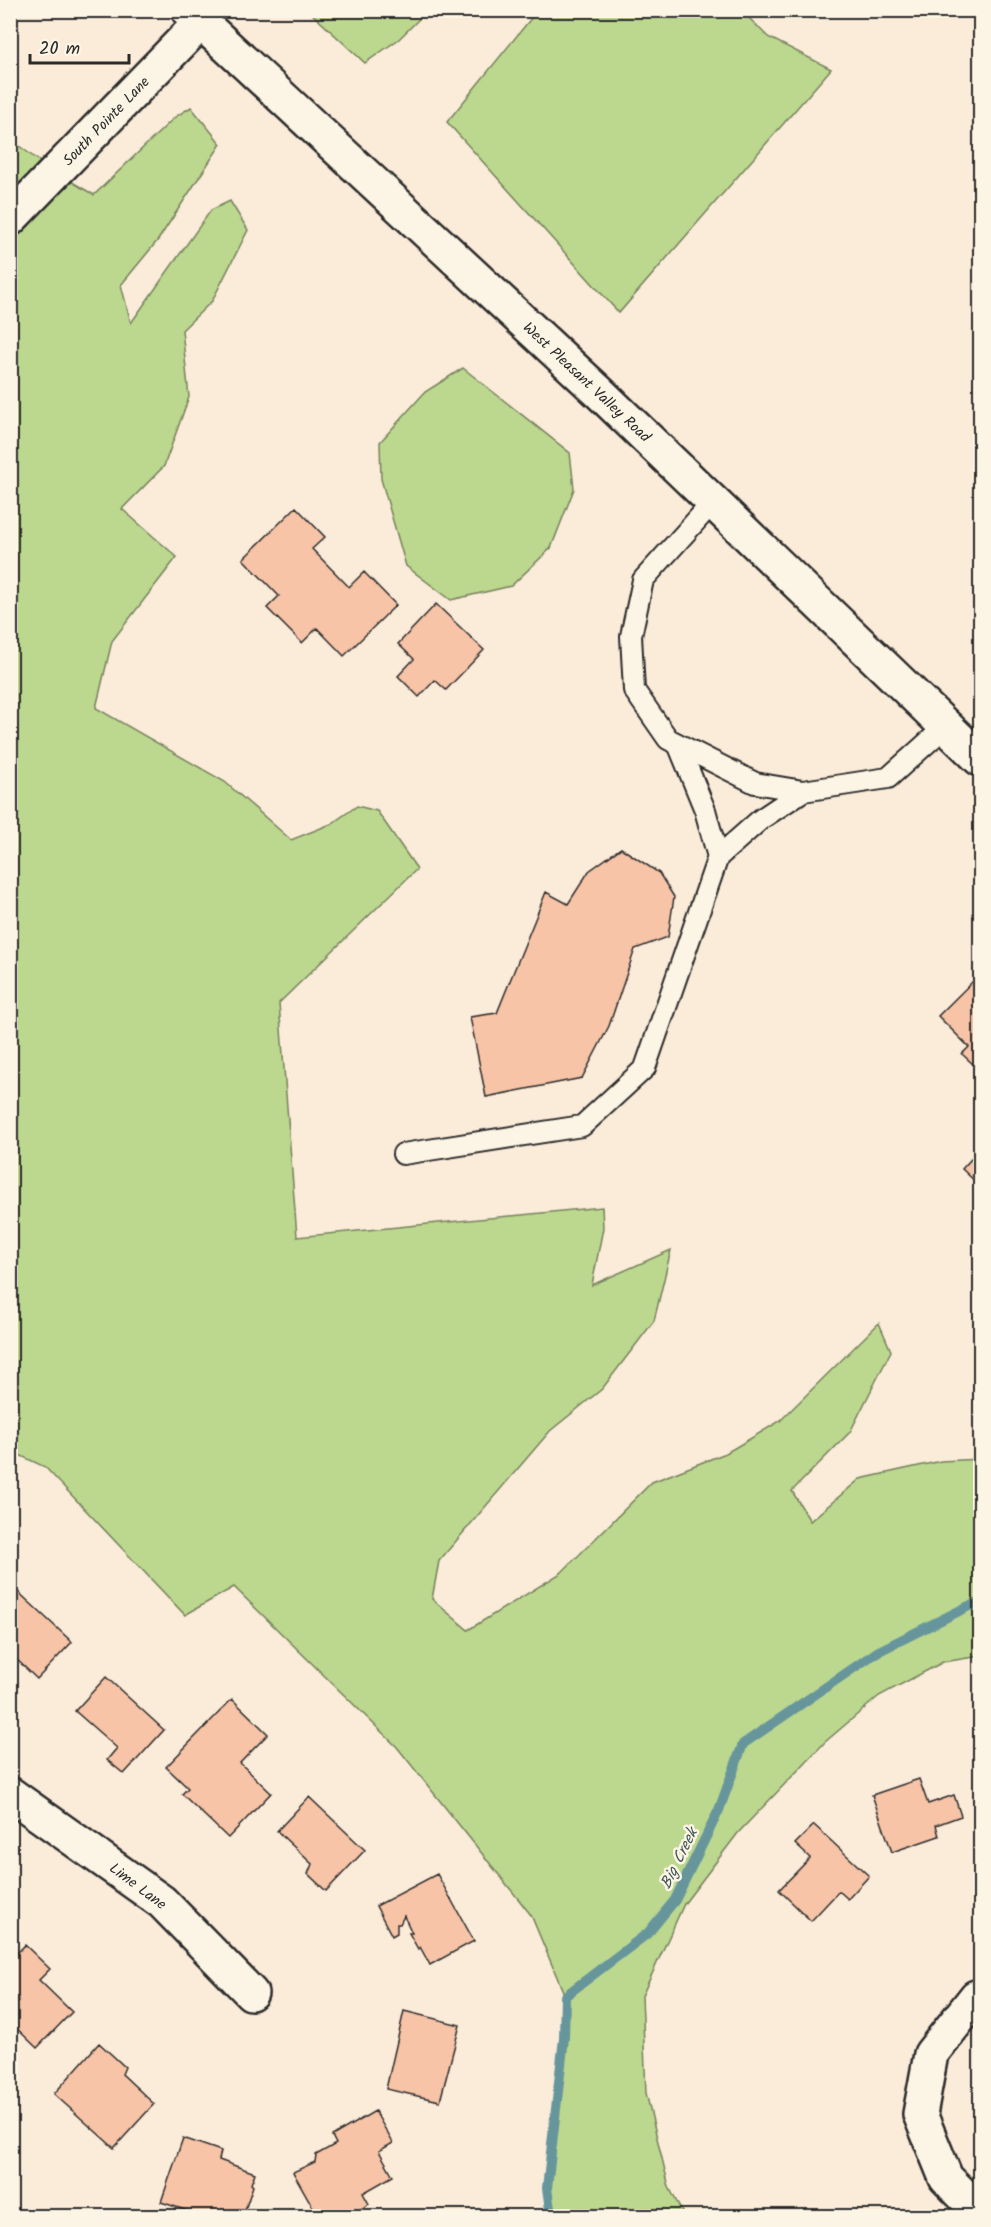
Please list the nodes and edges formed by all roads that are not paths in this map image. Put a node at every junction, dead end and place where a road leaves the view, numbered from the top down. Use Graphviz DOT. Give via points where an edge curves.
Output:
graph roads {
  1 [pos="194,16"];
  2 [pos="10,219"];
  3 [pos="713,502"];
  4 [pos="946,726"];
  5 [pos="678,744"];
  6 [pos="981,759"];
  7 [pos="803,791"];
  8 [pos="718,857"];
  9 [pos="403,1154"];
  10 [pos="10,1794"];
  11 [pos="251,1993"];
  12 [pos="976,1997"];
  13 [pos="981,2212"];
  1 -- 2 [label="main road, South Pointe Lane"];
  1 -- 3 [label="main road, West Pleasant Valley Road"];
  3 -- 4 [label="main road, West Pleasant Valley Road"];
  3 -- 5 [label="lane" via="643,580 631,636 634,690 668,739"];
  4 -- 6 [label="main road, West Pleasant Valley Road"];
  4 -- 7 [label="lane" via="888,778"];
  5 -- 7 [label="lane" via="754,783"];
  5 -- 8 [label="lane" via="705,810"];
  7 -- 8 [label="lane" via="760,819"];
  8 -- 9 [label="lane" via="645,1068 582,1126"];
  10 -- 11 [label="main road, Lime Lane" via="162,1902"];
  12 -- 13 [label="main road" via="931,2054 920,2114 946,2178"];
}
